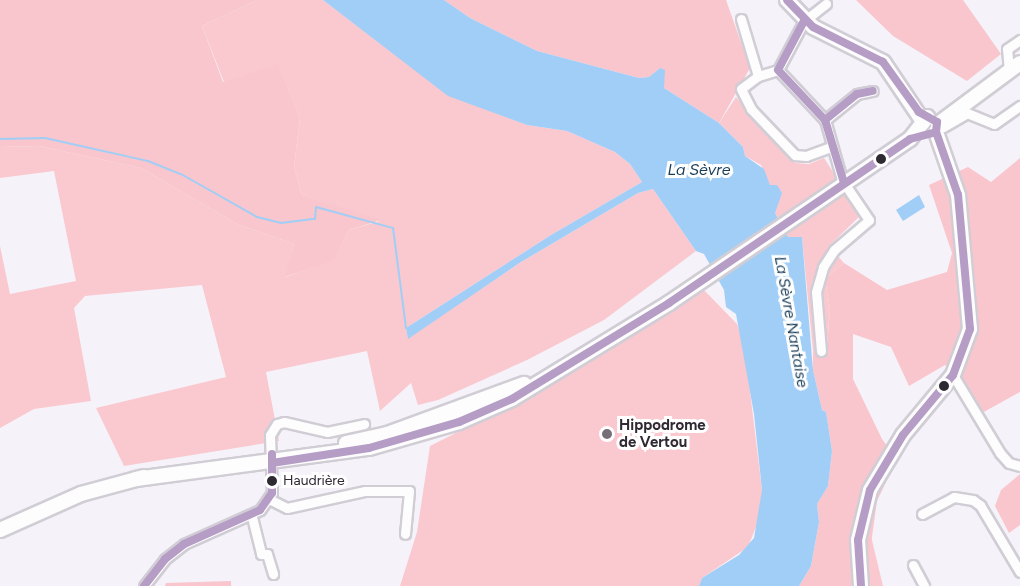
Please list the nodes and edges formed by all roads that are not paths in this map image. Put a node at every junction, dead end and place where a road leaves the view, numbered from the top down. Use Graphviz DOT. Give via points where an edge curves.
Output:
graph roads {
  1 [pos="787,0"];
  2 [pos="826,4"];
  3 [pos="741,19"];
  4 [pos="804,21"];
  5 [pos="1020,40"];
  6 [pos="1014,67"];
  7 [pos="778,70"];
  8 [pos="758,76"];
  9 [pos="873,90"];
  10 [pos="1020,106"];
  11 [pos="825,120"];
  12 [pos="929,127"];
  13 [pos="831,147"];
  14 [pos="844,183"];
  15 [pos="821,351"];
  16 [pos="564,368"];
  17 [pos="953,375"];
  18 [pos="364,424"];
  19 [pos="272,459"];
  20 [pos="1020,466"];
  21 [pos="269,499"];
  22 [pos="922,514"];
  23 [pos="252,517"];
  24 [pos="0,530"];
  25 [pos="405,534"];
  26 [pos="913,565"];
  27 [pos="1020,572"];
  28 [pos="273,574"];
  29 [pos="144,586"];
  30 [pos="861,586"];
  31 [pos="924,586"];
  1 -- 4 [label="street"];
  2 -- 4 [label="street"];
  3 -- 8 [label="street"];
  4 -- 7 [label="street"];
  4 -- 12 [label="street" via="883,62"];
  5 -- 6 [label="street" via="1007,49"];
  6 -- 12 [label="street"];
  7 -- 8 [label="street"];
  7 -- 11 [label="street"];
  8 -- 13 [label="street" via="744,85 741,94 795,155 806,156"];
  9 -- 11 [label="street" via="857,94"];
  10 -- 12 [label="street" via="994,124 967,113"];
  11 -- 13 [label="street"];
  12 -- 14 [label="street"];
  12 -- 17 [label="street" via="958,195 971,309 967,347"];
  13 -- 14 [label="street"];
  14 -- 15 [label="street" via="869,220 834,250 822,267 816,292"];
  14 -- 16 [label="street"];
  16 -- 19 [label="street" via="412,425"];
  16 -- 19 [label="street" via="512,399 459,422 369,448"];
  17 -- 20 [label="street" via="1000,453 1009,463"];
  17 -- 30 [label="street" via="903,435 870,490 858,540"];
  18 -- 19 [label="street" via="327,432 290,423 277,424 270,435"];
  19 -- 21 [label="street"];
  19 -- 24 [label="street" via="194,466 136,479 81,494"];
  21 -- 23 [label="street"];
  21 -- 25 [label="street" via="286,508 365,491 409,491"];
  22 -- 27 [label="street" via="961,496 980,504"];
  23 -- 28 [label="street" via="261,554 267,554"];
  23 -- 29 [label="street" via="184,544 165,559"];
  26 -- 31 [label="street"];
}
